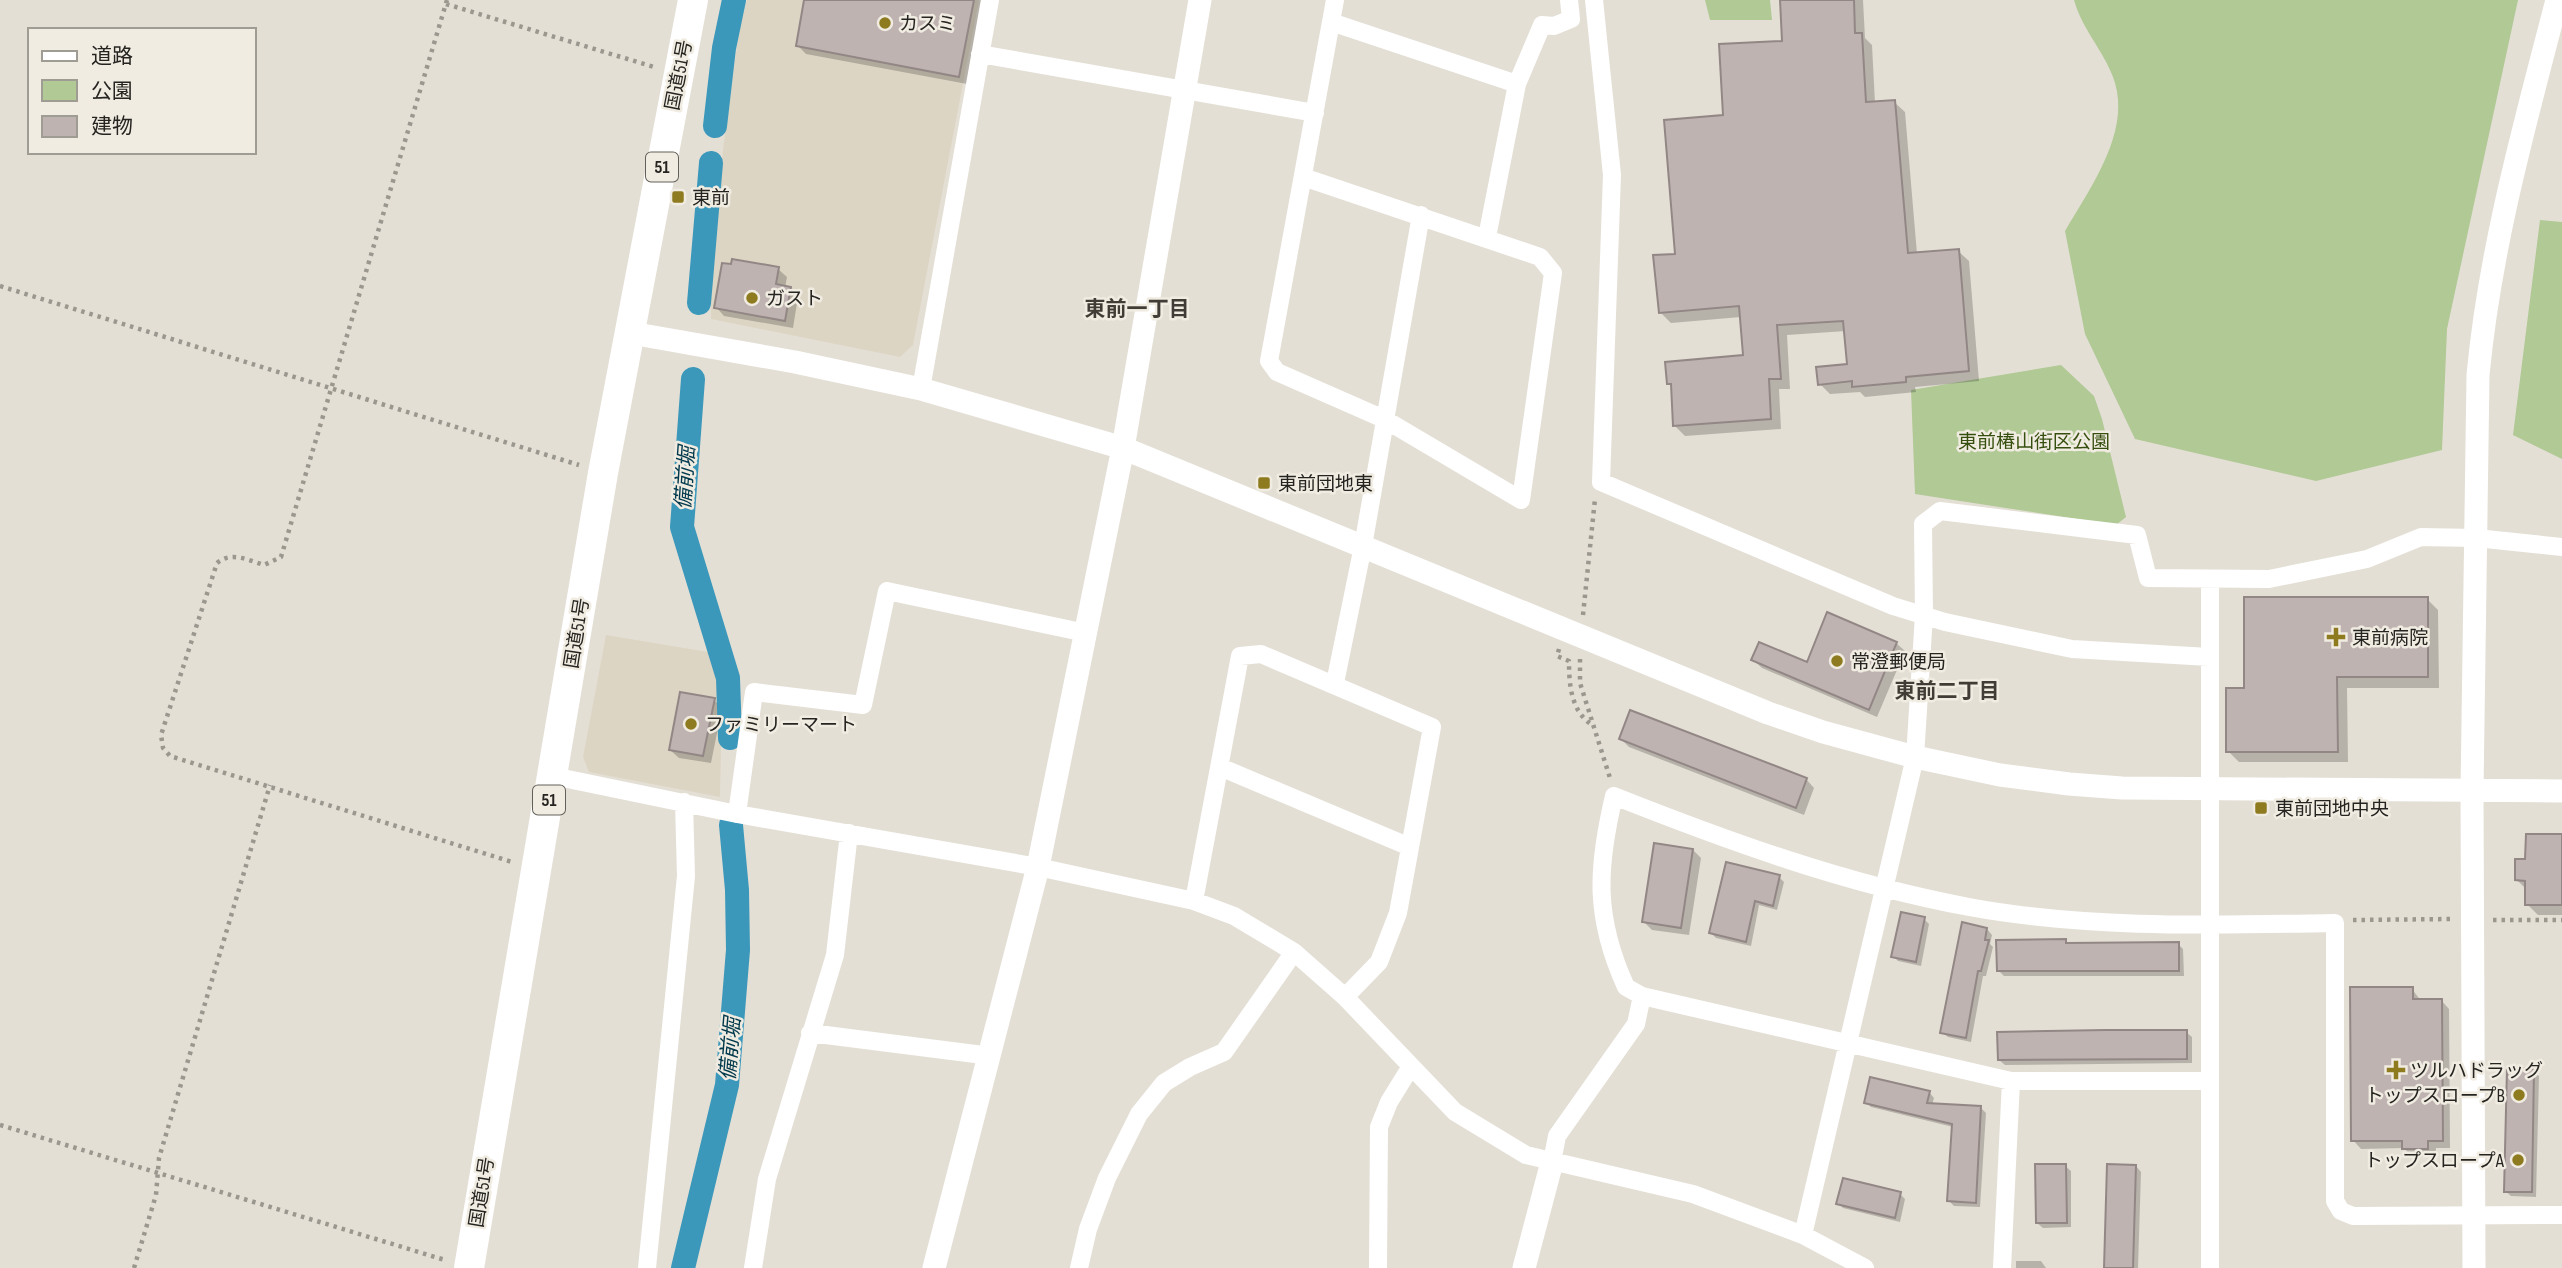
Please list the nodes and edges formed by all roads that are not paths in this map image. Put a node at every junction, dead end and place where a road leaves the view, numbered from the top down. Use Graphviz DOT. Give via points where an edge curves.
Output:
graph roads {
  1 [pos="693,0"];
  2 [pos="990,0"];
  3 [pos="1200,0"];
  4 [pos="1335,0"];
  5 [pos="1569,0"];
  6 [pos="1594,0"];
  7 [pos="2557,0"];
  8 [pos="1331,22"];
  9 [pos="980,54"];
  10 [pos="1517,84"];
  11 [pos="1183,89"];
  12 [pos="1315,113"];
  13 [pos="1303,177"];
  14 [pos="1422,215"];
  15 [pos="1487,237"];
  16 [pos="631,333"];
  17 [pos="921,390"];
  18 [pos="1384,419"];
  19 [pos="1123,448"];
  20 [pos="2476,538"];
  21 [pos="1363,546"];
  22 [pos="2562,547"];
  23 [pos="2210,579"];
  24 [pos="1924,615"];
  25 [pos="1086,634"];
  26 [pos="2209,657"];
  27 [pos="1335,683"];
  28 [pos="1915,757"];
  29 [pos="1220,768"];
  30 [pos="553,776"];
  31 [pos="2210,789"];
  32 [pos="2472,791"];
  33 [pos="2562,791"];
  34 [pos="684,802"];
  35 [pos="737,814"];
  36 [pos="849,832"];
  37 [pos="1410,847"];
  38 [pos="1038,867"];
  39 [pos="1885,887"];
  40 [pos="1194,901"];
  41 [pos="2209,925"];
  42 [pos="1294,952"];
  43 [pos="1642,996"];
  44 [pos="1345,997"];
  45 [pos="810,1033"];
  46 [pos="1849,1042"];
  47 [pos="991,1056"];
  48 [pos="1410,1068"];
  49 [pos="2011,1081"];
  50 [pos="2210,1081"];
  51 [pos="1552,1162"];
  52 [pos="2475,1214"];
  53 [pos="2562,1214"];
  54 [pos="1803,1235"];
  55 [pos="469,1268"];
  56 [pos="647,1268"];
  57 [pos="753,1268"];
  58 [pos="934,1268"];
  59 [pos="1079,1268"];
  60 [pos="1378,1268"];
  61 [pos="1524,1268"];
  62 [pos="1865,1268"];
  63 [pos="2002,1268"];
  64 [pos="2210,1268"];
  65 [pos="2474,1268"];
  1 -- 16 [label="highway, 国道51号 / 51"];
  2 -- 9 [label="street"];
  3 -- 11 [label="street"];
  4 -- 8 [label="street"];
  5 -- 10 [label="street" via="1571,19 1542,25"];
  6 -- 24 [label="street" via="1612,175 1601,482"];
  7 -- 20 [label="street" via="2484,310 2477,387"];
  8 -- 10 [label="street"];
  8 -- 12 [label="street"];
  9 -- 11 [label="street"];
  9 -- 17 [label="street"];
  10 -- 15 [label="street"];
  11 -- 12 [label="street"];
  11 -- 19 [label="street"];
  12 -- 13 [label="street"];
  13 -- 14 [label="street"];
  13 -- 18 [label="street" via="1269,362 1277,372"];
  14 -- 15 [label="street"];
  14 -- 18 [label="street"];
  15 -- 18 [label="street" via="1540,257 1553,273 1521,500"];
  16 -- 17 [label="street"];
  16 -- 30 [label="highway, 国道51号 / 51"];
  17 -- 19 [label="street"];
  18 -- 21 [label="street"];
  19 -- 21 [label="street"];
  19 -- 25 [label="street"];
  20 -- 22 [label="street"];
  20 -- 23 [label="street" via="2421,537 2331,569 2269,579"];
  20 -- 32 [label="street"];
  21 -- 27 [label="street"];
  21 -- 28 [label="street" via="1768,713"];
  23 -- 24 [label="street" via="2147,578 2137,535 1940,511 1923,524"];
  23 -- 26 [label="street"];
  24 -- 26 [label="street" via="2072,649"];
  24 -- 28 [label="street"];
  25 -- 35 [label="street" via="887,590 863,705 754,692"];
  25 -- 38 [label="street"];
  26 -- 31 [label="street"];
  27 -- 29 [label="street" via="1261,654 1240,656"];
  27 -- 37 [label="street" via="1432,727"];
  28 -- 31 [label="street" via="2069,784"];
  28 -- 39 [label="street"];
  29 -- 37 [label="street"];
  29 -- 40 [label="street"];
  30 -- 34 [label="street"];
  30 -- 55 [label="highway, 国道51号 / 51"];
  31 -- 32 [label="street"];
  31 -- 41 [label="street"];
  32 -- 33 [label="street"];
  32 -- 52 [label="street"];
  34 -- 35 [label="street"];
  34 -- 56 [label="street" via="686,876"];
  35 -- 36 [label="street"];
  36 -- 38 [label="street"];
  36 -- 45 [label="street" via="835,956"];
  37 -- 44 [label="street" via="1398,913 1379,962"];
  38 -- 40 [label="street"];
  38 -- 47 [label="street"];
  39 -- 41 [label="street" via="1970,907 2060,918"];
  39 -- 43 [label="street" via="1794,864 1614,796 1602,848 1601,916 1626,987"];
  39 -- 46 [label="street"];
  40 -- 42 [label="street" via="1234,916"];
  41 -- 50 [label="street"];
  41 -- 52 [label="street" via="2335,923 2335,1201 2341,1210 2353,1216"];
  42 -- 44 [label="street"];
  42 -- 59 [label="street" via="1224,1052 1164,1083 1139,1114 1107,1178"];
  43 -- 46 [label="street"];
  43 -- 51 [label="street" via="1636,1024 1558,1136"];
  44 -- 48 [label="street"];
  45 -- 47 [label="street"];
  45 -- 57 [label="street" via="767,1179"];
  46 -- 49 [label="street"];
  46 -- 54 [label="street"];
  47 -- 58 [label="street"];
  48 -- 51 [label="street" via="1455,1112 1526,1155"];
  48 -- 60 [label="street" via="1379,1127"];
  49 -- 50 [label="street"];
  49 -- 63 [label="street"];
  50 -- 64 [label="street"];
  51 -- 54 [label="street" via="1693,1194"];
  51 -- 61 [label="street"];
  52 -- 53 [label="street"];
  52 -- 65 [label="street"];
  54 -- 62 [label="street"];
}
